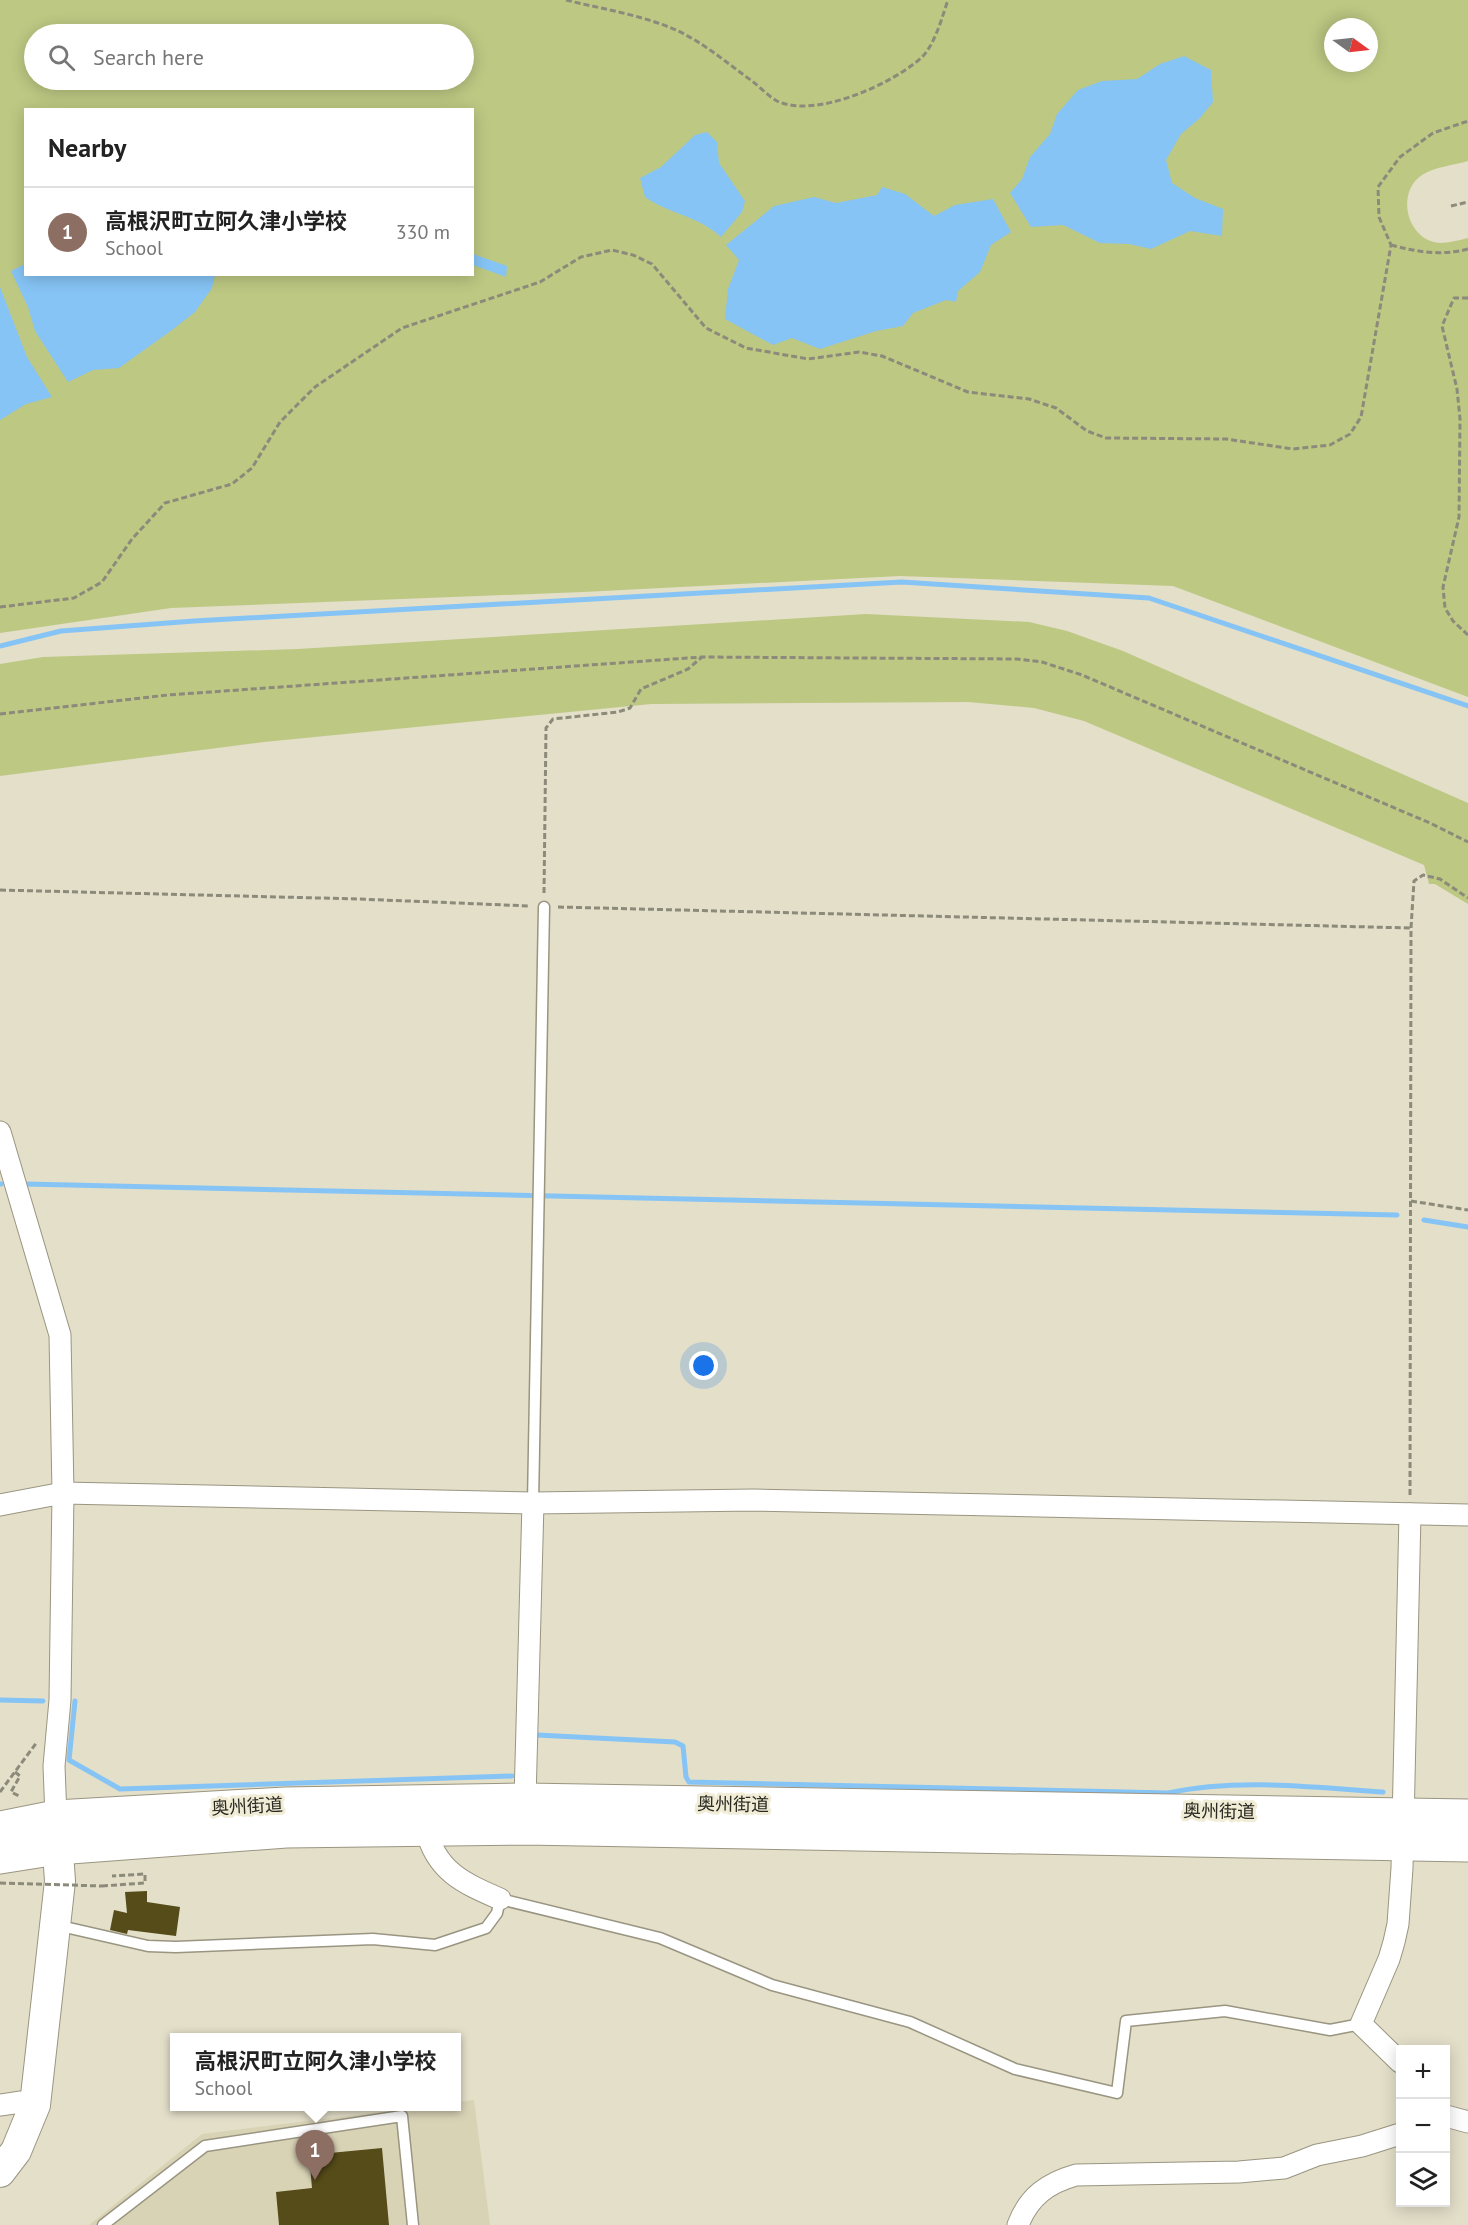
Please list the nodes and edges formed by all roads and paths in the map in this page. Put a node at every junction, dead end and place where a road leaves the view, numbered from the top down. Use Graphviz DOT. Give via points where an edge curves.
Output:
graph roads {
  1 [pos="566,0"];
  2 [pos="948,0"];
  3 [pos="1468,121"];
  4 [pos="1468,202"];
  5 [pos="1450,206"];
  6 [pos="1391,245"];
  7 [pos="1468,249"];
  8 [pos="1468,298"];
  9 [pos="0,607"];
  10 [pos="1468,634"];
  11 [pos="702,657"];
  12 [pos="0,714"];
  13 [pos="1468,842"];
  14 [pos="0,890"];
  15 [pos="1468,898"];
  16 [pos="544,907"];
  17 [pos="1411,928"];
  18 [pos="0,1132"];
  19 [pos="5,1169"];
  20 [pos="1410,1200"];
  21 [pos="1468,1210"];
  22 [pos="63,1493"];
  23 [pos="533,1503"];
  24 [pos="0,1505"];
  25 [pos="1410,1514"];
  26 [pos="1468,1515"];
  27 [pos="38,1741"];
  28 [pos="15,1772"];
  29 [pos="0,1792"];
  30 [pos="24,1799"];
  31 [pos="525,1800"];
  32 [pos="1468,1816"];
  33 [pos="0,1828"];
  34 [pos="426,1829"];
  35 [pos="1402,1829"];
  36 [pos="56,1832"];
  37 [pos="1468,1845"];
  38 [pos="0,1857"];
  39 [pos="112,1876"];
  40 [pos="0,1883"];
  41 [pos="500,1899"];
  42 [pos="55,1925"];
  43 [pos="1361,2024"];
  44 [pos="1396,2057"];
  45 [pos="0,2105"];
  46 [pos="35,2105"];
  47 [pos="1450,2116"];
  48 [pos="1468,2122"];
  49 [pos="1396,2136"];
  50 [pos="0,2172"];
  51 [pos="103,2225"];
  52 [pos="413,2225"];
  53 [pos="1018,2225"];
  1 -- 2 [label="path" via="678,31 778,101 805,107 876,86 923,57"];
  3 -- 6 [label="path" via="1433,133 1400,157 1378,187 1379,217"];
  4 -- 5 [label="path"];
  6 -- 7 [label="path" via="1418,252"];
  6 -- 9 [label="path" via="1361,417 1350,434 1330,445 1293,448 1226,439 1106,438 1087,431 1056,408 1029,399 968,392 882,356 859,352 808,359 746,348 706,328 652,264 612,250 581,258 540,282 402,328 315,387 280,422 252,468 232,484 165,503 132,539 102,582 74,598"];
  8 -- 10 [label="path" via="1454,298 1442,326 1458,389 1460,419 1458,524 1447,563 1444,597 1453,621"];
  11 -- 12 [label="path" via="168,695"];
  11 -- 13 [label="path" via="1017,658 1042,662 1104,684"];
  11 -- 16 [label="path" via="688,669 641,688 630,708 553,718 546,728"];
  14 -- 16 [label="path"];
  15 -- 17 [label="path" via="1440,879 1423,875 1414,881"];
  16 -- 17 [label="path"];
  16 -- 23 [label="lane"];
  17 -- 20 [label="path"];
  18 -- 19 [label="street"];
  19 -- 22 [label="street" via="60,1335"];
  20 -- 21 [label="path"];
  20 -- 25 [label="path"];
  22 -- 23 [label="street"];
  22 -- 24 [label="street"];
  22 -- 36 [label="street" via="60,1700 54,1766"];
  23 -- 25 [label="street" via="754,1500"];
  23 -- 31 [label="street"];
  25 -- 26 [label="street"];
  25 -- 35 [label="street"];
  27 -- 28 [label="path"];
  28 -- 29 [label="path"];
  28 -- 30 [label="path" via="20,1776 10,1792"];
  31 -- 35 [label="highway, 奥州街道"];
  31 -- 36 [label="highway, 奥州街道" via="285,1804"];
  32 -- 35 [label="highway, 奥州街道"];
  33 -- 36 [label="highway, 奥州街道"];
  34 -- 35 [label="highway, 奥州街道"];
  34 -- 36 [label="highway, 奥州街道"];
  34 -- 41 [label="street" via="431,1850 448,1870 470,1886"];
  35 -- 37 [label="highway, 奥州街道"];
  35 -- 43 [label="street" via="1398,1924 1389,1959"];
  36 -- 38 [label="highway, 奥州街道"];
  36 -- 42 [label="street" via="60,1881"];
  39 -- 40 [label="path, bridge" via="145,1874 145,1883"];
  41 -- 42 [label="lane" via="497,1913 486,1928 435,1946 373,1939 148,1946"];
  41 -- 43 [label="lane" via="660,1938 772,1985 910,2022 1015,2069 1117,2093 1126,2021 1224,2011 1329,2030"];
  42 -- 46 [label="street"];
  43 -- 44 [label="street"];
  45 -- 46 [label="street"];
  46 -- 50 [label="street" via="16,2151"];
  47 -- 48 [label="street"];
  49 -- 53 [label="street" via="1317,2155 1284,2168 1076,2175 1054,2181 1037,2193"];
  51 -- 52 [label="lane" via="205,2146 402,2116"];
}
